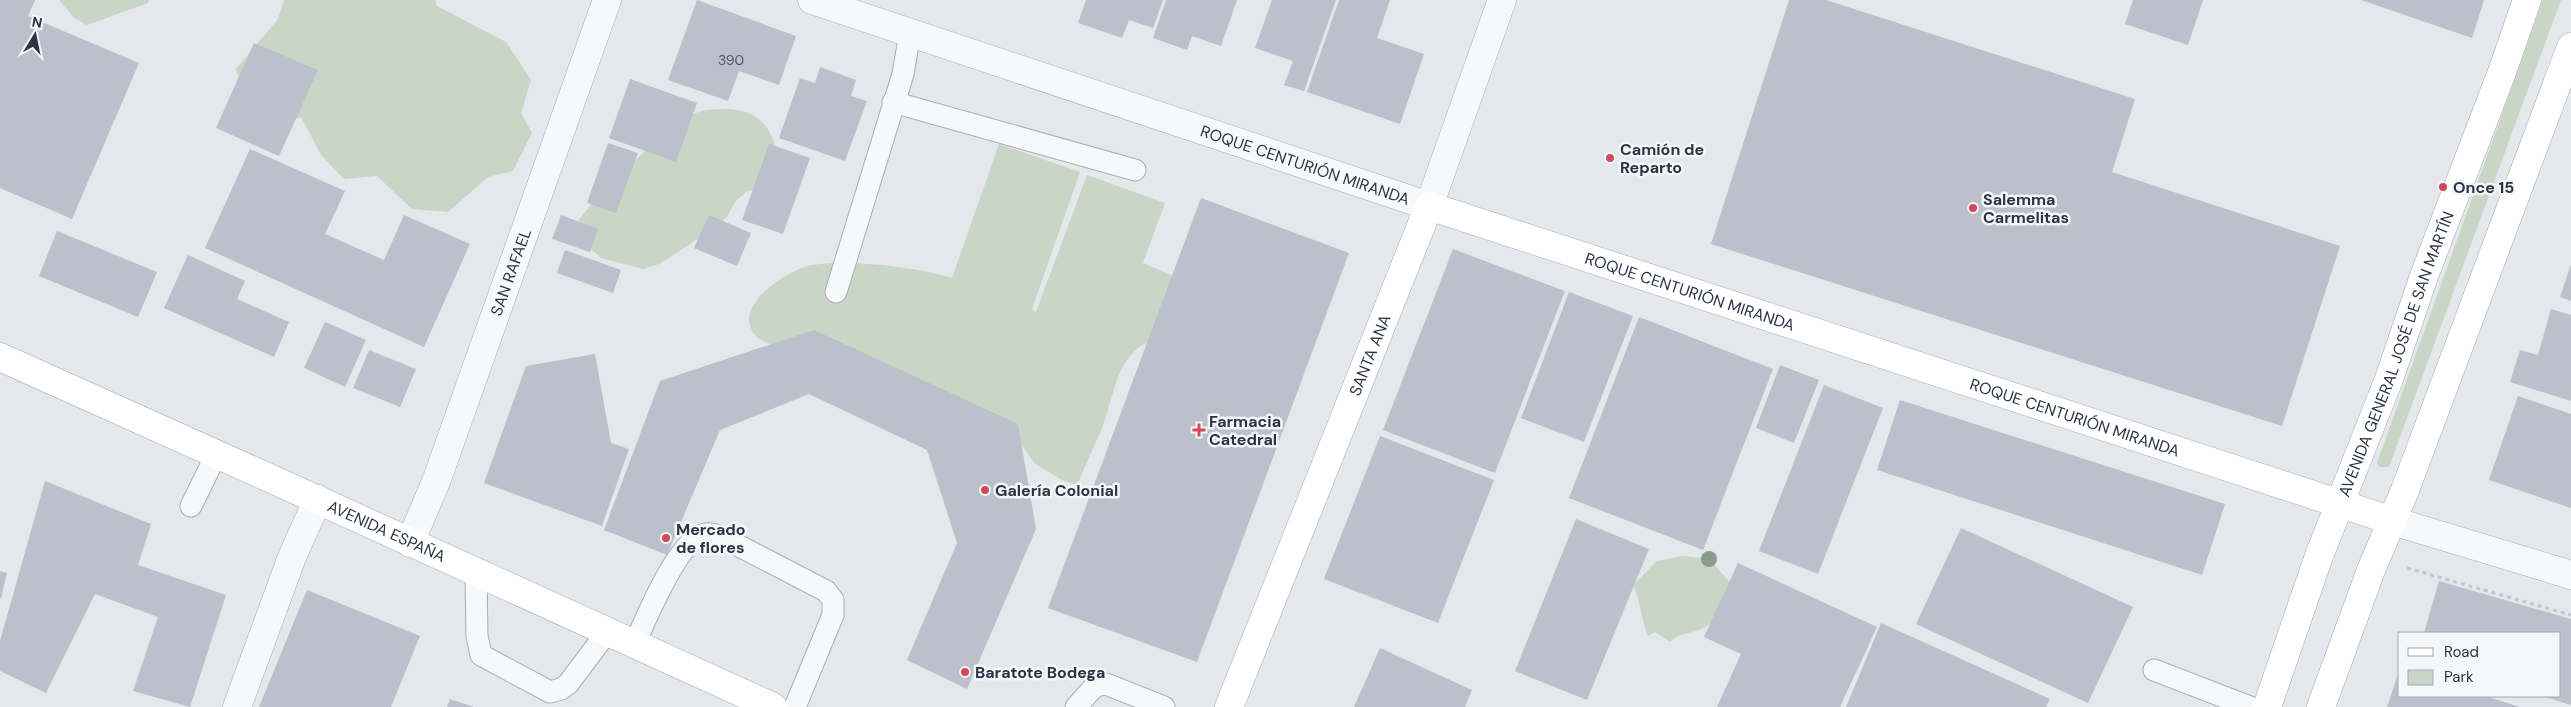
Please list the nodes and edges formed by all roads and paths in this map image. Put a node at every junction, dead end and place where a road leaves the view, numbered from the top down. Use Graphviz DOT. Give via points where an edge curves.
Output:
graph roads {
  1 [pos="608,0"];
  2 [pos="812,0"];
  3 [pos="1502,0"];
  4 [pos="2527,0"];
  5 [pos="910,33"];
  6 [pos="2571,47"];
  7 [pos="893,102"];
  8 [pos="1136,170"];
  9 [pos="1429,206"];
  10 [pos="836,292"];
  11 [pos="0,357"];
  12 [pos="216,455"];
  13 [pos="318,499"];
  14 [pos="2341,503"];
  15 [pos="191,506"];
  16 [pos="2393,521"];
  17 [pos="410,543"];
  18 [pos="2404,567"];
  19 [pos="476,573"];
  20 [pos="2571,575"];
  21 [pos="2571,615"];
  22 [pos="608,632"];
  23 [pos="635,643"];
  24 [pos="2154,670"];
  25 [pos="237,707"];
  26 [pos="773,707"];
  27 [pos="795,707"];
  28 [pos="1076,707"];
  29 [pos="1164,707"];
  30 [pos="1229,707"];
  31 [pos="2250,707"];
  32 [pos="2267,707"];
  33 [pos="2322,707"];
  1 -- 17 [label="street, SAN RAFAEL" via="437,480"];
  2 -- 5 [label="street, ROQUE CENTURIÓN MIRANDA"];
  3 -- 9 [label="street, SANTA ANA"];
  4 -- 14 [label="main road, AVENIDA GENERAL JOSÉ DE SAN MARTÍN"];
  5 -- 7 [label="lane" via="903,74"];
  5 -- 9 [label="street, ROQUE CENTURIÓN MIRANDA"];
  6 -- 16 [label="main road"];
  7 -- 8 [label="lane"];
  7 -- 10 [label="lane"];
  9 -- 14 [label="main road, ROQUE CENTURIÓN MIRANDA"];
  9 -- 30 [label="main road, SANTA ANA"];
  11 -- 12 [label="main road, AVENIDA ESPAÑA"];
  12 -- 13 [label="main road, AVENIDA ESPAÑA"];
  12 -- 15 [label="lane"];
  13 -- 17 [label="main road, AVENIDA ESPAÑA"];
  13 -- 25 [label="street" via="292,557"];
  14 -- 16 [label="main road, ROQUE CENTURIÓN MIRANDA"];
  14 -- 32 [label="main road, AVENIDA GENERAL JOSÉ DE SAN MARTÍN" via="2319,556"];
  16 -- 20 [label="street, ROQUE CENTURIÓN MIRANDA"];
  16 -- 33 [label="main road" via="2370,570"];
  17 -- 19 [label="main road, AVENIDA ESPAÑA"];
  18 -- 21 [label="path"];
  19 -- 22 [label="main road, AVENIDA ESPAÑA"];
  19 -- 22 [label="lane" via="477,636 481,655 550,692 568,684"];
  22 -- 23 [label="main road, AVENIDA ESPAÑA"];
  23 -- 26 [label="main road, AVENIDA ESPAÑA"];
  23 -- 27 [label="lane" via="660,587 689,543 704,534 720,536 826,591 833,600 833,615"];
  24 -- 31 [label="lane"];
  28 -- 29 [label="lane" via="1095,686 1106,684"];
}
